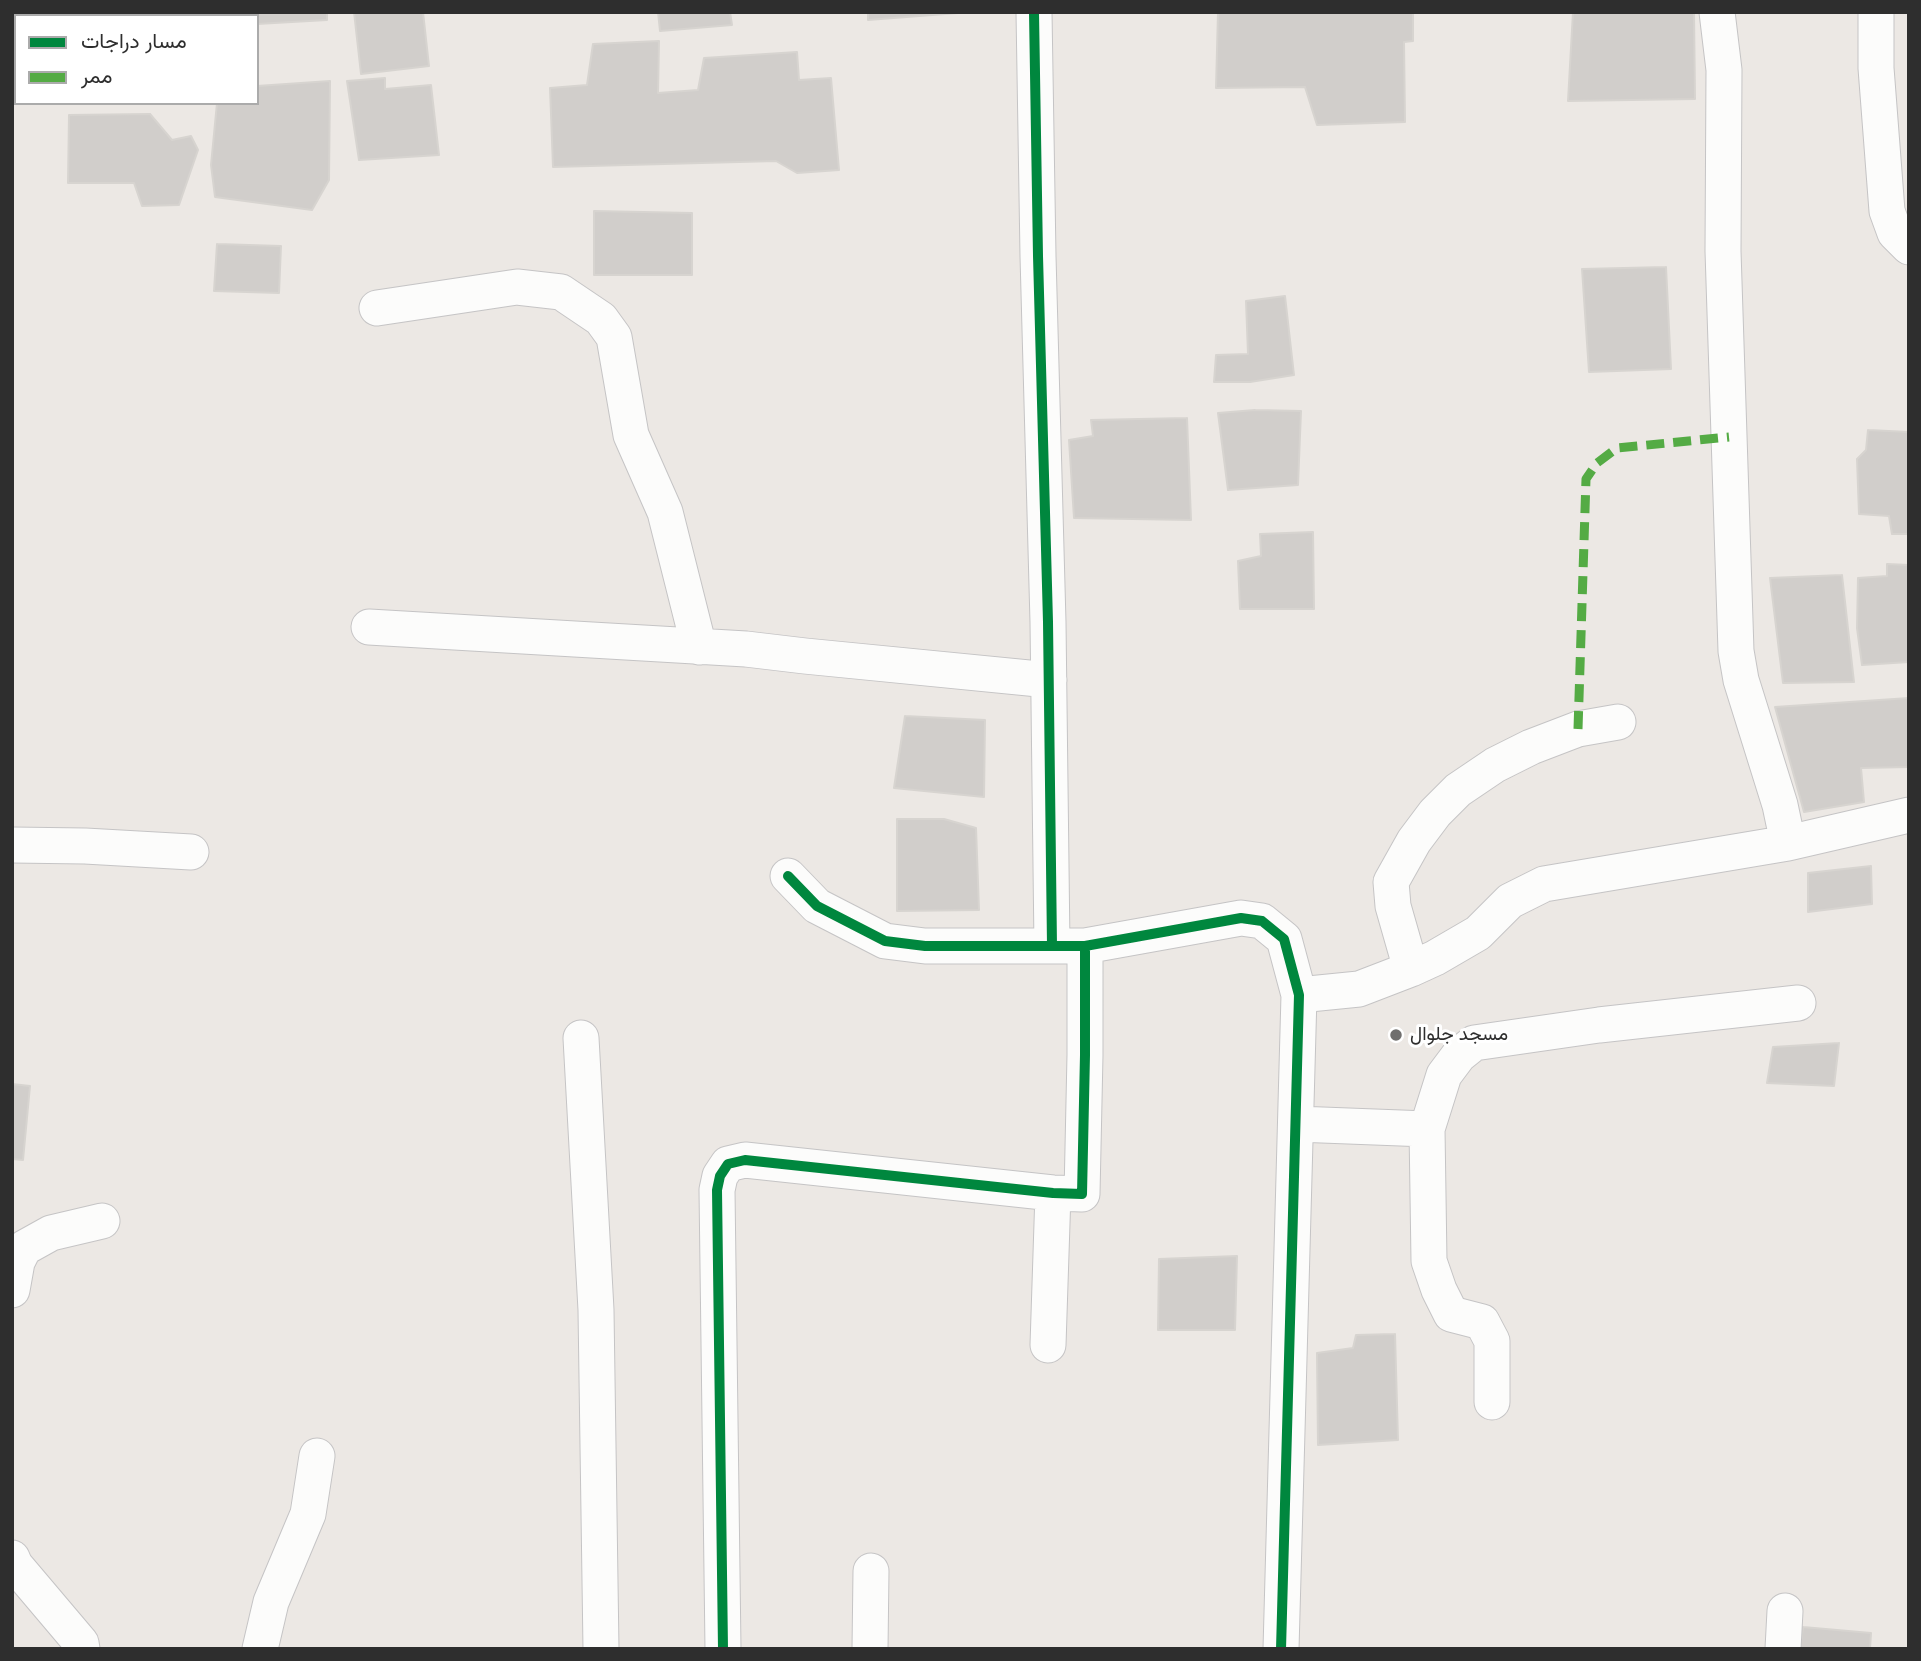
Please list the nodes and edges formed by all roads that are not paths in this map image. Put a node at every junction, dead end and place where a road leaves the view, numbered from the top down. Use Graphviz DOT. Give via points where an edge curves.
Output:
graph roads {
  1 [pos="1034,12"];
  2 [pos="1717,12"];
  3 [pos="1875,12"];
  4 [pos="1909,247"];
  5 [pos="377,308"];
  6 [pos="369,626"];
  7 [pos="699,647"];
  8 [pos="1049,680"];
  9 [pos="1618,722"];
  10 [pos="1909,815"];
  11 [pos="1788,843"];
  12 [pos="12,845"];
  13 [pos="191,852"];
  14 [pos="788,876"];
  15 [pos="1068,946"];
  16 [pos="1411,969"];
  17 [pos="1299,995"];
  18 [pos="1798,1003"];
  19 [pos="581,1038"];
  20 [pos="1296,1124"];
  21 [pos="1427,1129"];
  22 [pos="1053,1193"];
  23 [pos="102,1221"];
  24 [pos="12,1290"];
  25 [pos="1048,1345"];
  26 [pos="1492,1402"];
  27 [pos="317,1457"];
  28 [pos="12,1558"];
  29 [pos="871,1571"];
  30 [pos="1785,1611"];
  31 [pos="82,1649"];
  32 [pos="260,1649"];
  33 [pos="601,1649"];
  34 [pos="723,1649"];
  35 [pos="870,1649"];
  36 [pos="1281,1649"];
  37 [pos="1783,1649"];
  1 -- 8 [label="street"];
  2 -- 11 [label="street" via="1724,70 1723,251 1736,651"];
  3 -- 4 [label="street" via="1887,211 1895,233"];
  5 -- 7 [label="street" via="517,287 561,292 601,318 614,337 631,435 664,512"];
  6 -- 7 [label="street"];
  7 -- 8 [label="street"];
  8 -- 15 [label="street"];
  9 -- 16 [label="street" via="1578,729 1495,765 1458,790 1436,813 1391,883"];
  10 -- 11 [label="street"];
  11 -- 16 [label="street" via="1544,884 1510,901 1478,933"];
  12 -- 13 [label="street"];
  14 -- 15 [label="street" via="817,906 884,941 925,946"];
  15 -- 17 [label="street" via="1241,918 1262,921 1284,939"];
  15 -- 22 [label="street" via="1085,1055 1082,1194"];
  16 -- 17 [label="street" via="1359,989"];
  17 -- 20 [label="street"];
  18 -- 21 [label="street" via="1474,1043 1444,1075"];
  19 -- 33 [label="street" via="596,1310"];
  20 -- 21 [label="street"];
  20 -- 36 [label="street"];
  21 -- 26 [label="street" via="1429,1261 1451,1314 1482,1322 1492,1341"];
  22 -- 25 [label="street"];
  22 -- 34 [label="street" via="744,1160 728,1164 717,1190"];
  23 -- 24 [label="street" via="51,1233 24,1248"];
  27 -- 32 [label="street" via="308,1514 271,1602"];
  28 -- 31 [label="street"];
  29 -- 35 [label="street"];
  30 -- 37 [label="street"];
}
